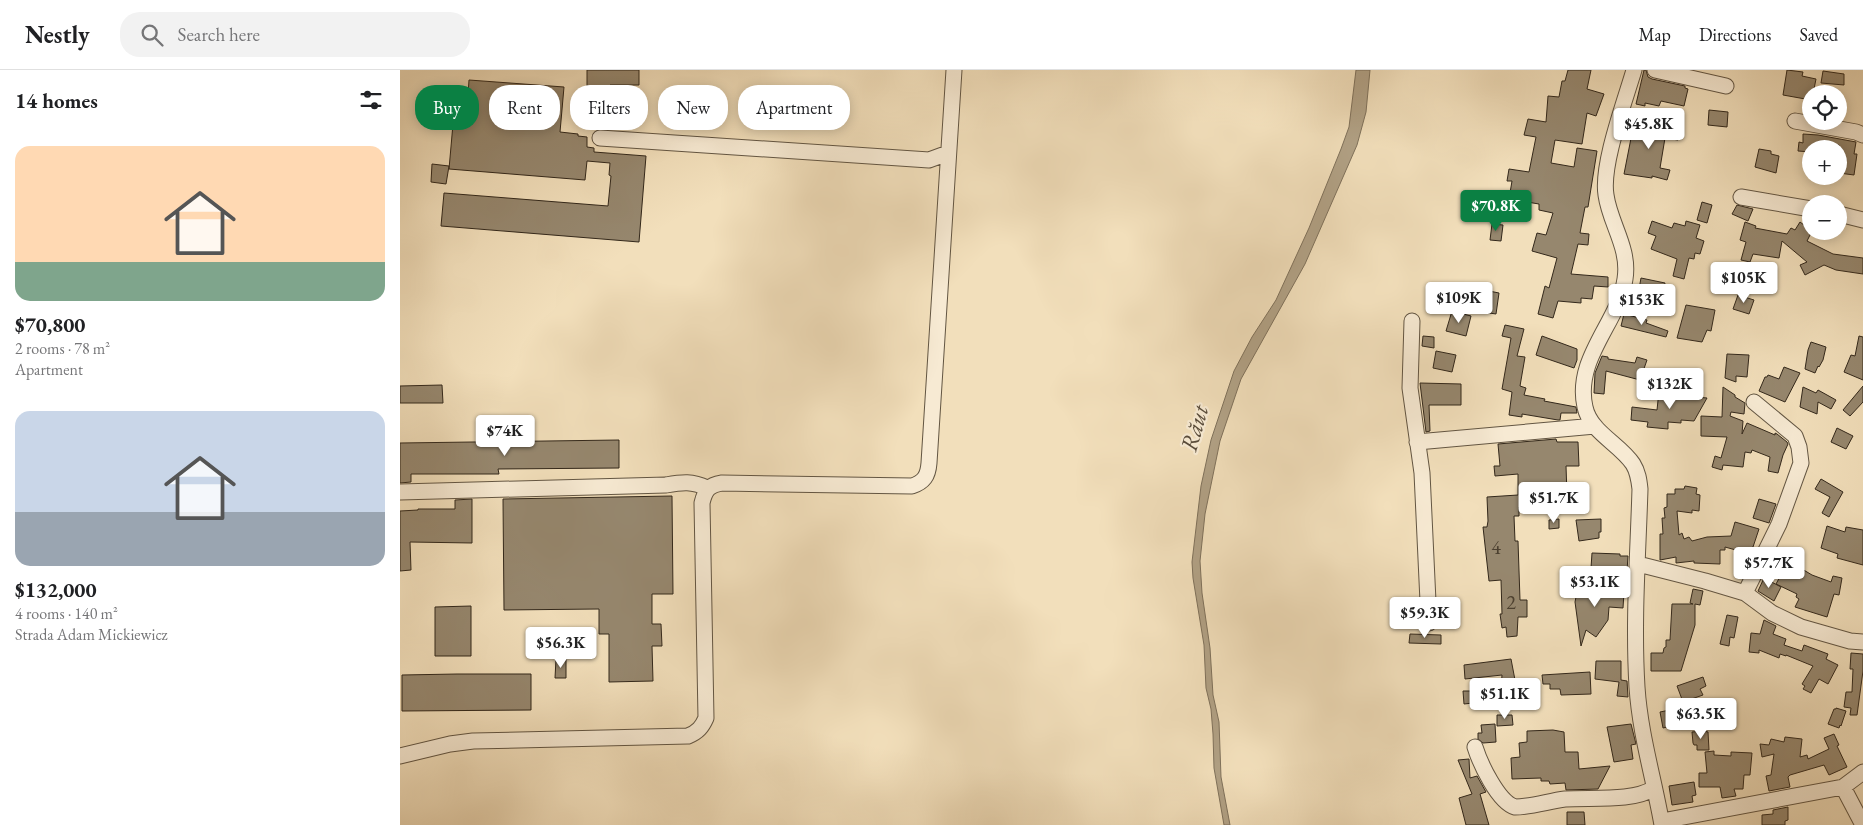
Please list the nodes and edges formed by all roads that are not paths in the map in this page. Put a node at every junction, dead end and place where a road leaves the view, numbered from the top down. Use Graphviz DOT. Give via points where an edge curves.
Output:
graph roads {
  1 [pos="954,70"];
  2 [pos="1634,70"];
  3 [pos="1655,70"];
  4 [pos="1726,86"];
  5 [pos="1795,121"];
  6 [pos="1863,135"];
  7 [pos="600,138"];
  8 [pos="948,153"];
  9 [pos="1741,197"];
  10 [pos="1802,207"];
  11 [pos="1847,216"];
  12 [pos="1863,220"];
  13 [pos="1412,321"];
  14 [pos="1754,402"];
  15 [pos="1595,426"];
  16 [pos="1417,442"];
  17 [pos="707,488"];
  18 [pos="400,492"];
  19 [pos="1638,564"];
  20 [pos="1745,593"];
  21 [pos="1429,622"];
  22 [pos="1863,642"];
  23 [pos="1475,748"];
  24 [pos="400,756"];
  25 [pos="1863,772"];
  26 [pos="1843,787"];
  27 [pos="1654,788"];
  28 [pos="1662,823"];
  29 [pos="1863,825"];
  1 -- 8 [label="street"];
  2 -- 15 [label="street" via="1606,182 1606,196 1626,264 1624,288 1597,343 1584,386 1586,410"];
  3 -- 4 [label="street"];
  5 -- 6 [label="street"];
  7 -- 8 [label="street" via="930,160"];
  8 -- 17 [label="street" via="930,463 926,477 912,486 722,483"];
  9 -- 10 [label="street"];
  11 -- 12 [label="street"];
  13 -- 16 [label="street" via="1410,388"];
  14 -- 20 [label="street" via="1795,436 1801,463 1779,524"];
  15 -- 16 [label="street"];
  15 -- 19 [label="street" via="1620,448 1638,473"];
  16 -- 21 [label="street" via="1422,473"];
  17 -- 18 [label="street" via="682,482"];
  17 -- 24 [label="street" via="702,503 706,718 697,732 688,736 473,740"];
  19 -- 20 [label="street"];
  19 -- 27 [label="street" via="1637,687"];
  20 -- 22 [label="street" via="1772,613 1801,626"];
  23 -- 27 [label="street" via="1497,792 1506,803 1515,807 1580,798 1631,796"];
  25 -- 26 [label="street"];
  26 -- 28 [label="street"];
  26 -- 29 [label="street"];
  27 -- 28 [label="street"];
}
